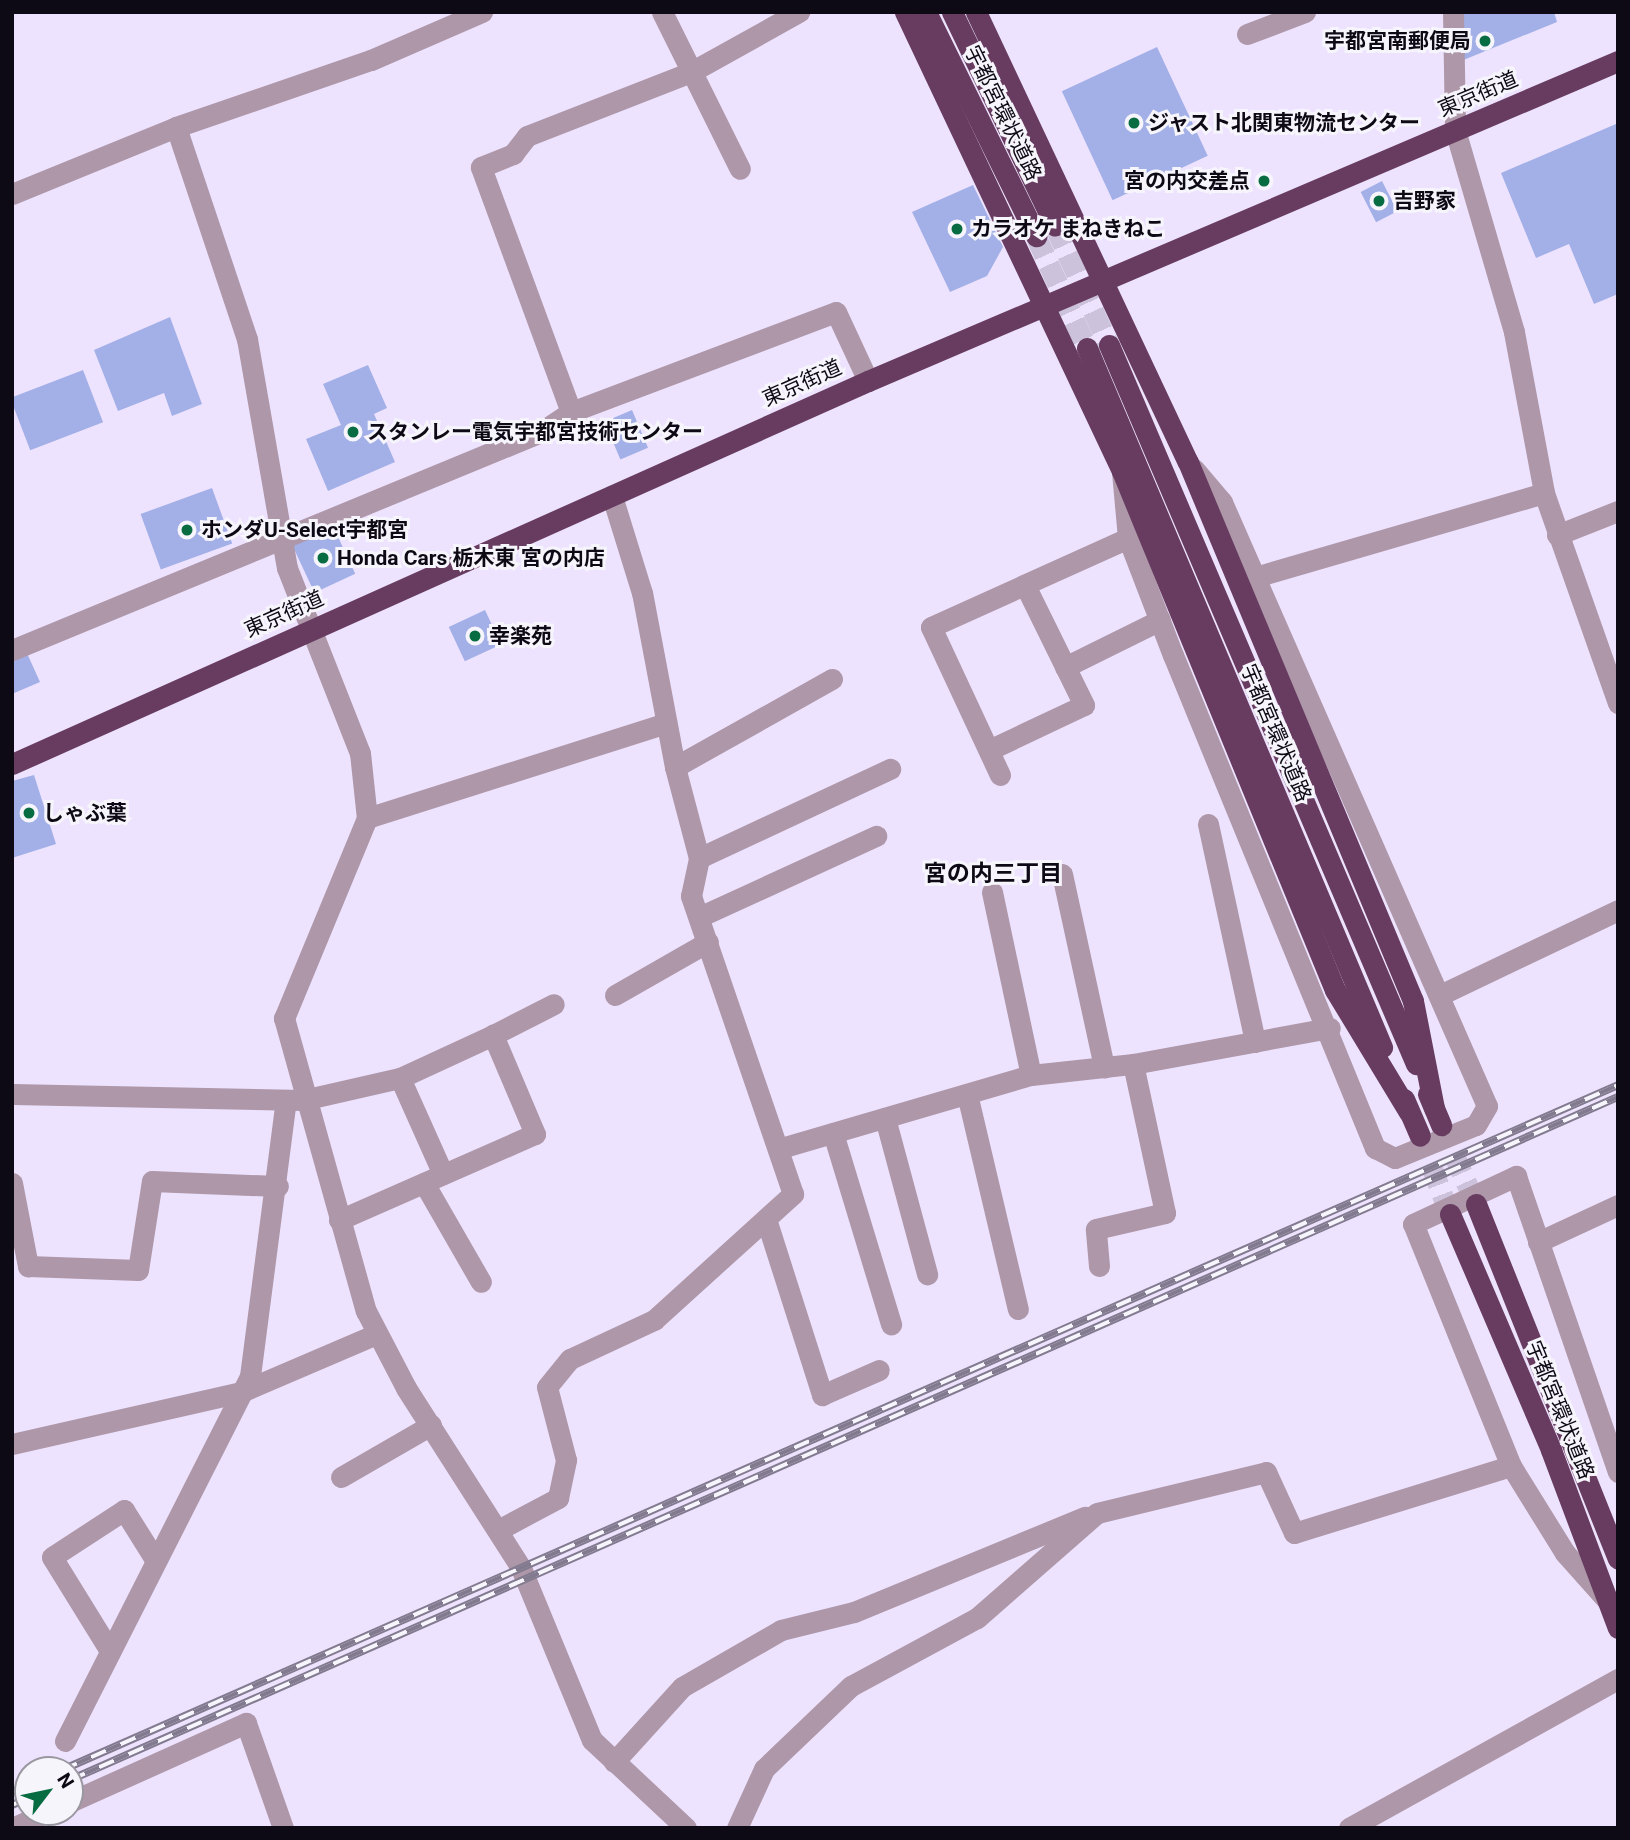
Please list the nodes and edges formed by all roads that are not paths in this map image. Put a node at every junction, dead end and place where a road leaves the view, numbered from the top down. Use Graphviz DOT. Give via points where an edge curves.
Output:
graph roads {
  1 [pos="482,12"];
  2 [pos="662,12"];
  3 [pos="799,12"];
  4 [pos="905,12"];
  5 [pos="926,12"];
  6 [pos="953,12"];
  7 [pos="976,12"];
  8 [pos="1305,12"];
  9 [pos="1453,12"];
  10 [pos="1247,34"];
  11 [pos="1618,61"];
  12 [pos="691,72"];
  13 [pos="176,127"];
  14 [pos="1455,130"];
  15 [pos="740,169"];
  16 [pos="12,194"];
  17 [pos="1105,279"];
  18 [pos="1044,304"];
  19 [pos="1109,345"];
  20 [pos="1087,348"];
  21 [pos="868,381"];
  22 [pos="570,412"];
  23 [pos="1188,462"];
  24 [pos="1122,471"];
  25 [pos="1544,493"];
  26 [pos="612,496"];
  27 [pos="1618,511"];
  28 [pos="1557,535"];
  29 [pos="282,538"];
  30 [pos="1128,538"];
  31 [pos="1255,577"];
  32 [pos="1025,584"];
  33 [pos="1160,621"];
  34 [pos="310,630"];
  35 [pos="12,650"];
  36 [pos="1065,667"];
  37 [pos="832,679"];
  38 [pos="1617,700"];
  39 [pos="666,723"];
  40 [pos="989,750"];
  41 [pos="12,764"];
  42 [pos="675,767"];
  43 [pos="890,769"];
  44 [pos="1000,775"];
  45 [pos="367,818"];
  46 [pos="1208,824"];
  47 [pos="876,836"];
  48 [pos="699,858"];
  49 [pos="1062,874"];
  50 [pos="992,892"];
  51 [pos="1618,910"];
  52 [pos="699,917"];
  53 [pos="708,942"];
  54 [pos="615,995"];
  55 [pos="1440,995"];
  56 [pos="554,1004"];
  57 [pos="1330,1028"];
  58 [pos="493,1035"];
  59 [pos="1255,1042"];
  60 [pos="1133,1064"];
  61 [pos="1104,1067"];
  62 [pos="1031,1075"];
  63 [pos="400,1078"];
  64 [pos="12,1094"];
  65 [pos="967,1094"];
  66 [pos="294,1100"];
  67 [pos="1409,1112"];
  68 [pos="885,1118"];
  69 [pos="833,1133"];
  70 [pos="1420,1136"];
  71 [pos="781,1148"];
  72 [pos="433,1179"];
  73 [pos="12,1183"];
  74 [pos="278,1186"];
  75 [pos="1476,1204"];
  76 [pos="1618,1205"];
  77 [pos="1450,1214"];
  78 [pos="766,1219"];
  79 [pos="339,1220"];
  80 [pos="1538,1242"];
  81 [pos="1099,1266"];
  82 [pos="927,1274"];
  83 [pos="481,1282"];
  84 [pos="1018,1310"];
  85 [pos="891,1324"];
  86 [pos="376,1334"];
  87 [pos="879,1370"];
  88 [pos="241,1392"];
  89 [pos="431,1425"];
  90 [pos="12,1444"];
  91 [pos="1511,1466"];
  92 [pos="1618,1472"];
  93 [pos="341,1477"];
  94 [pos="1097,1513"];
  95 [pos="500,1529"];
  96 [pos="1618,1559"];
  97 [pos="156,1561"];
  98 [pos="1610,1604"];
  99 [pos="1618,1628"];
  100 [pos="110,1651"];
  101 [pos="1618,1679"];
  102 [pos="65,1741"];
  103 [pos="614,1762"];
  104 [pos="84,1796"];
  105 [pos="659,1821"];
  106 [pos="283,1828"];
  107 [pos="686,1828"];
  108 [pos="737,1828"];
  109 [pos="1349,1828"];
  1 -- 13 [label="street" via="371,60"];
  2 -- 12 [label="street"];
  3 -- 12 [label="street"];
  4 -- 18 [label="highway"];
  5 -- 6 [label="highway, 宇都宮環状道路" via="1046,231"];
  7 -- 17 [label="highway"];
  8 -- 10 [label="street"];
  9 -- 14 [label="street"];
  11 -- 14 [label="highway, 東京街道"];
  12 -- 15 [label="street"];
  12 -- 22 [label="street" via="527,136 513,154 481,167"];
  13 -- 16 [label="street"];
  13 -- 29 [label="street" via="247,339"];
  14 -- 17 [label="highway, 東京街道"];
  14 -- 25 [label="street" via="1514,332"];
  17 -- 18 [label="highway, 東京街道"];
  17 -- 23 [label="highway"];
  18 -- 21 [label="highway, 東京街道"];
  18 -- 24 [label="highway"];
  19 -- 23 [label="highway, 宇都宮環状道路" via="1437,1116 1413,1001"];
  20 -- 67 [label="highway, 宇都宮環状道路"];
  21 -- 22 [label="street" via="836,312"];
  21 -- 26 [label="highway, 東京街道"];
  22 -- 29 [label="street" via="541,432"];
  23 -- 31 [label="street" via="1222,502"];
  24 -- 30 [label="street"];
  24 -- 67 [label="highway" via="1335,990"];
  25 -- 28 [label="street"];
  25 -- 31 [label="street"];
  26 -- 34 [label="highway, 東京街道"];
  26 -- 39 [label="street" via="642,593"];
  27 -- 28 [label="street"];
  28 -- 38 [label="street"];
  29 -- 34 [label="street"];
  29 -- 35 [label="street"];
  30 -- 32 [label="street"];
  30 -- 33 [label="street"];
  31 -- 55 [label="street"];
  32 -- 36 [label="street"];
  32 -- 40 [label="street" via="931,627"];
  33 -- 36 [label="street"];
  33 -- 57 [label="street"];
  34 -- 41 [label="highway, 東京街道"];
  34 -- 45 [label="street" via="360,753"];
  36 -- 40 [label="street" via="1084,705"];
  37 -- 42 [label="street"];
  39 -- 42 [label="street"];
  39 -- 45 [label="street"];
  40 -- 44 [label="street"];
  42 -- 48 [label="street"];
  43 -- 48 [label="street"];
  45 -- 66 [label="street" via="284,1018"];
  46 -- 59 [label="street"];
  47 -- 52 [label="street"];
  48 -- 52 [label="street" via="691,896"];
  49 -- 61 [label="street"];
  50 -- 62 [label="street"];
  51 -- 55 [label="street"];
  52 -- 53 [label="street"];
  53 -- 54 [label="street"];
  53 -- 71 [label="street"];
  55 -- 57 [label="street" via="1487,1105 1476,1125 1395,1158 1375,1148"];
  56 -- 58 [label="street"];
  57 -- 59 [label="street"];
  58 -- 63 [label="street"];
  58 -- 72 [label="street" via="535,1134"];
  59 -- 60 [label="street"];
  60 -- 61 [label="street"];
  60 -- 81 [label="street" via="1165,1213 1096,1229"];
  61 -- 62 [label="street"];
  62 -- 65 [label="street"];
  63 -- 66 [label="street"];
  63 -- 72 [label="street"];
  64 -- 66 [label="street"];
  65 -- 68 [label="street"];
  65 -- 84 [label="street"];
  66 -- 74 [label="street"];
  66 -- 79 [label="street"];
  67 -- 70 [label="highway, 宇都宮環状道路"];
  68 -- 69 [label="street"];
  68 -- 82 [label="street"];
  69 -- 71 [label="street"];
  69 -- 85 [label="street"];
  71 -- 78 [label="street" via="793,1194"];
  72 -- 79 [label="street"];
  72 -- 83 [label="street"];
  73 -- 74 [label="street" via="28,1266 138,1270 152,1181"];
  74 -- 88 [label="street" via="250,1376"];
  75 -- 96 [label="highway, 宇都宮環状道路"];
  76 -- 80 [label="street"];
  77 -- 98 [label="highway, 宇都宮環状道路" via="1551,1450"];
  78 -- 87 [label="street" via="822,1395"];
  78 -- 95 [label="street" via="654,1320 570,1359 562,1368 547,1387 566,1460 558,1498"];
  79 -- 86 [label="street"];
  80 -- 91 [label="street" via="1516,1176 1413,1224"];
  80 -- 92 [label="street"];
  86 -- 88 [label="street"];
  86 -- 89 [label="street"];
  88 -- 90 [label="street"];
  88 -- 97 [label="street"];
  89 -- 93 [label="street"];
  89 -- 95 [label="street"];
  91 -- 94 [label="street" via="1294,1533 1266,1472"];
  91 -- 98 [label="street" via="1565,1553"];
  94 -- 103 [label="street" via="854,1612 781,1630 682,1687"];
  94 -- 108 [label="street" via="977,1618 851,1686 765,1769"];
  95 -- 103 [label="street" via="538,1602 592,1740"];
  97 -- 100 [label="street"];
  97 -- 100 [label="street" via="124,1510 52,1557"];
  98 -- 99 [label="highway, 宇都宮環状道路"];
  100 -- 102 [label="street"];
  101 -- 109 [label="street"];
  103 -- 105 [label="street"];
  104 -- 106 [label="street" via="246,1723"];
  105 -- 107 [label="street"];
}
